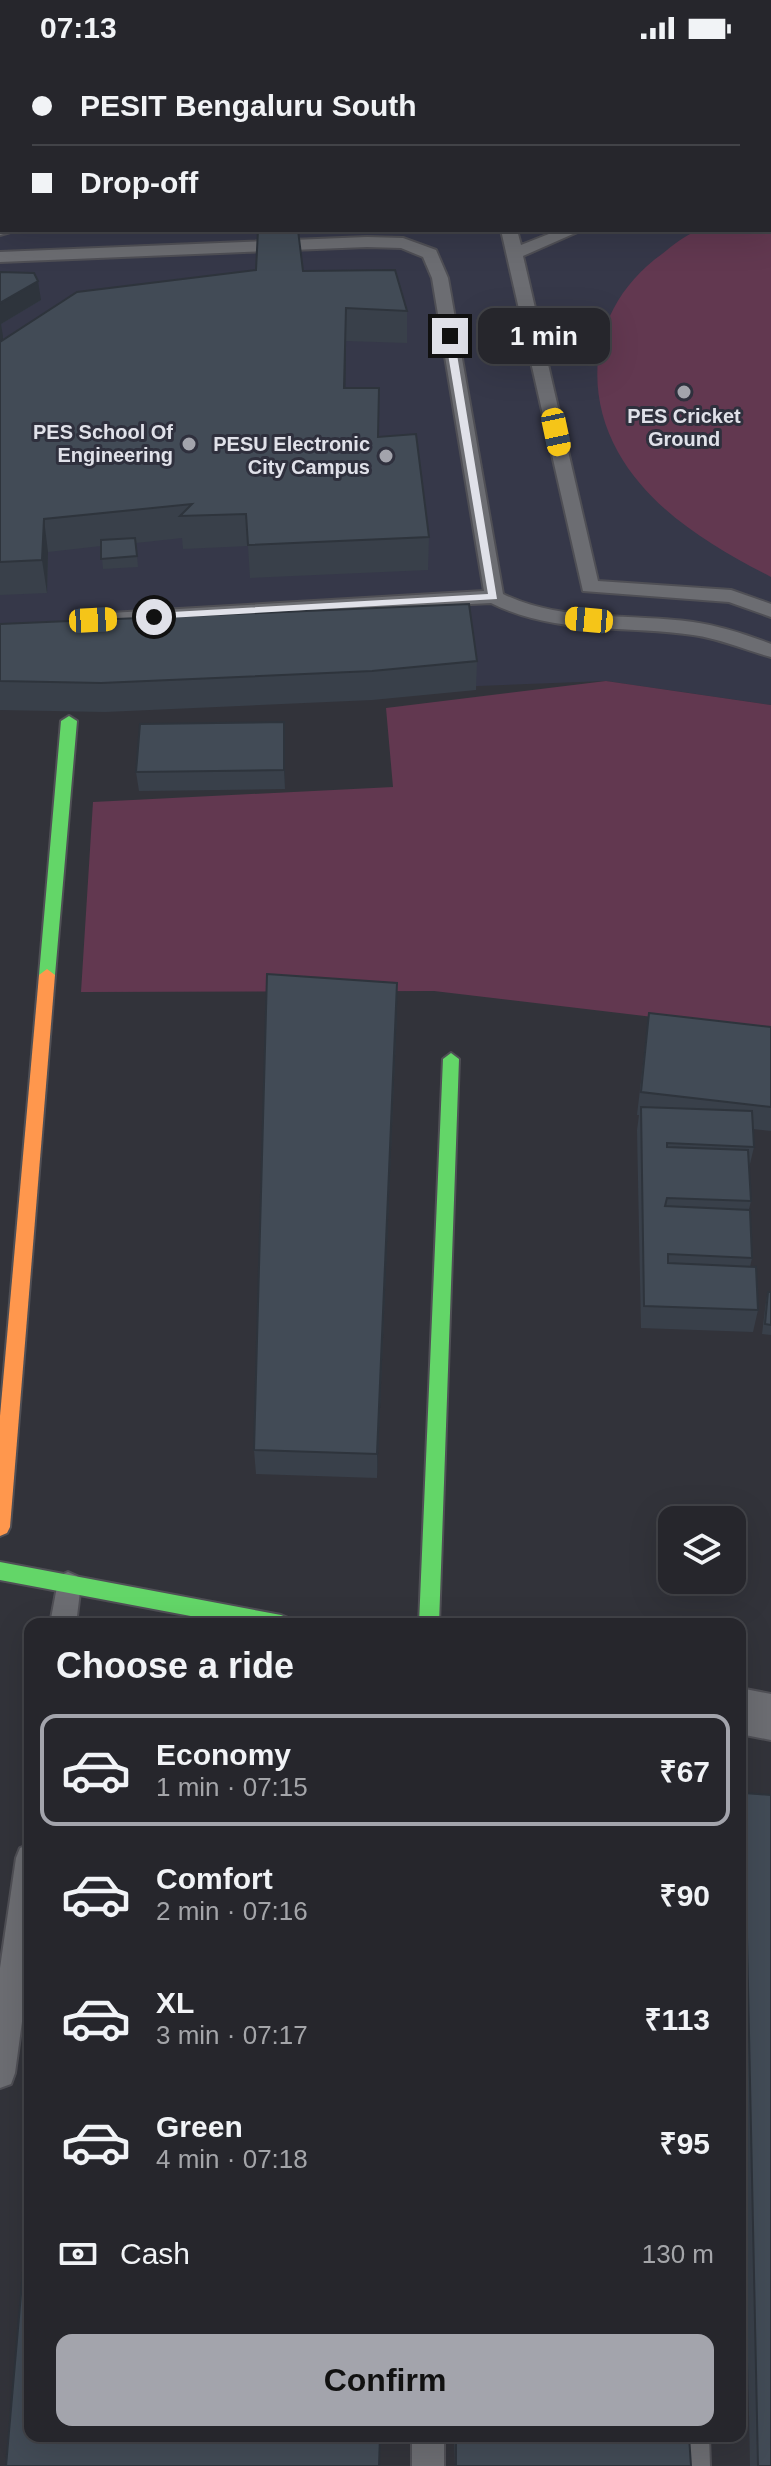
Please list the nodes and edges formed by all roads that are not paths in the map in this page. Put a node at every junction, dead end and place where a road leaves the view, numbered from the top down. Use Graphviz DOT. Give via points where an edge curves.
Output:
graph roads {
  1 [pos="510,232"];
  2 [pos="569,232"];
  3 [pos="515,253"];
  4 [pos="0,257"];
  5 [pos="590,587"];
  6 [pos="494,597"];
  7 [pos="771,611"];
  8 [pos="566,618"];
  9 [pos="80,621"];
  10 [pos="771,651"];
  11 [pos="69,721"];
  12 [pos="451,1059"];
  13 [pos="0,1527"];
  14 [pos="0,1571"];
  15 [pos="68,1584"];
  16 [pos="64,1618"];
  17 [pos="249,1618"];
  18 [pos="429,1618"];
  19 [pos="746,1712"];
  20 [pos="771,1717"];
  21 [pos="24,1901"];
  22 [pos="0,2073"];
  23 [pos="428,2442"];
  24 [pos="693,2442"];
  25 [pos="428,2466"];
  26 [pos="694,2466"];
  1 -- 3 [label="lane"];
  2 -- 3 [label="lane"];
  3 -- 5 [label="lane"];
  4 -- 6 [label="lane" via="367,242 403,243 430,254 440,278"];
  5 -- 7 [label="lane" via="731,596"];
  5 -- 8 [label="lane"];
  6 -- 8 [label="lane" via="513,609"];
  6 -- 9 [label="lane"];
  8 -- 10 [label="lane" via="717,633"];
  11 -- 13 [label="street"];
  12 -- 18 [label="street"];
  14 -- 15 [label="street"];
  15 -- 16 [label="lane"];
  15 -- 17 [label="street"];
  19 -- 20 [label="street"];
  21 -- 22 [label="lane"];
  23 -- 25 [label="lane"];
  24 -- 26 [label="lane"];
}
